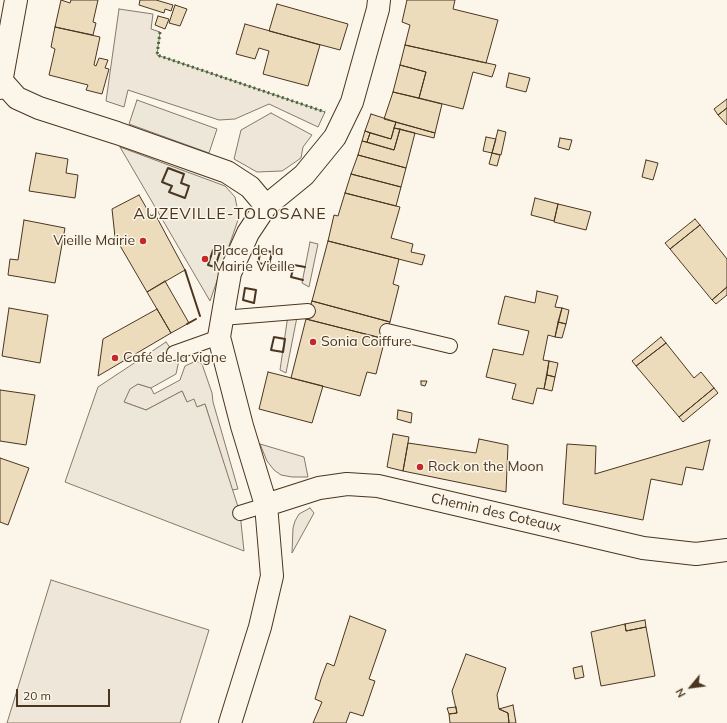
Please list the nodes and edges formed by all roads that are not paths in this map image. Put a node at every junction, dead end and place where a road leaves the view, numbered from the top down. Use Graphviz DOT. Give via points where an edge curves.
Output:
graph roads {
  1 [pos="16,0"];
  2 [pos="379,0"];
  3 [pos="0,82"];
  4 [pos="266,206"];
  5 [pos="308,311"];
  6 [pos="220,327"];
  7 [pos="387,331"];
  8 [pos="450,346"];
  9 [pos="174,353"];
  10 [pos="266,505"];
  11 [pos="240,513"];
  12 [pos="727,550"];
  13 [pos="230,723"];
  1 -- 3 [label="street"];
  2 -- 4 [label="street" via="352,102 335,137 304,175"];
  3 -- 4 [label="street" via="17,98 39,108 227,172 250,187"];
  4 -- 6 [label="street" via="248,233 230,273"];
  5 -- 6 [label="lane"];
  6 -- 9 [label="lane"];
  6 -- 10 [label="street" via="242,426"];
  7 -- 8 [label="lane"];
  10 -- 11 [label="lane"];
  10 -- 12 [label="street, Chemin des Coteaux" via="319,488 348,484 378,486 642,548 696,554"];
  10 -- 13 [label="street" via="272,576 260,627"];
}
